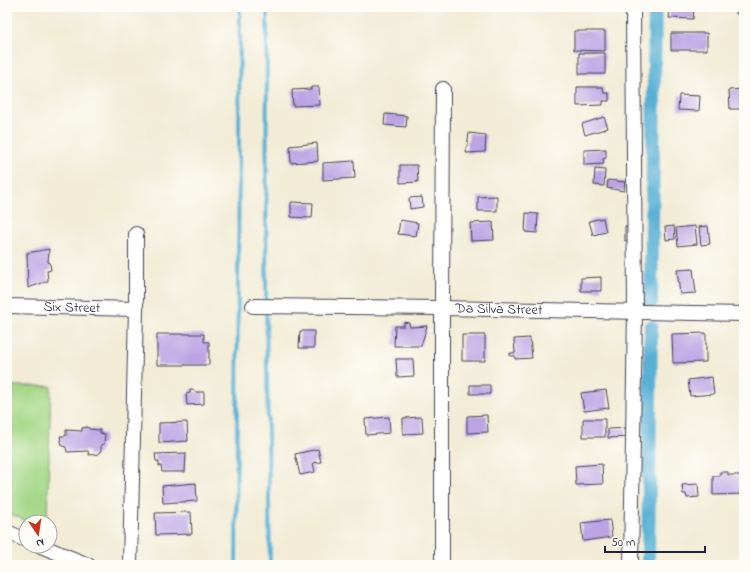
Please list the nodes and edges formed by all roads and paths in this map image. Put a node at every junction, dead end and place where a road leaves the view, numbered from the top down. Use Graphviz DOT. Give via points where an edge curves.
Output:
graph roads {
  1 [pos="633,7"];
  2 [pos="443,88"];
  3 [pos="136,234"];
  4 [pos="7,306"];
  5 [pos="253,306"];
  6 [pos="136,308"];
  7 [pos="442,308"];
  8 [pos="635,311"];
  9 [pos="744,314"];
  10 [pos="7,532"];
  11 [pos="18,537"];
  12 [pos="58,553"];
  13 [pos="88,565"];
  14 [pos="129,565"];
  15 [pos="442,565"];
  16 [pos="631,565"];
  1 -- 8 [label="street"];
  2 -- 7 [label="street"];
  3 -- 6 [label="street"];
  4 -- 6 [label="street, Six Street"];
  5 -- 7 [label="street, Da Silva Street"];
  6 -- 14 [label="street"];
  7 -- 8 [label="street, Da Silva Street"];
  7 -- 15 [label="street"];
  8 -- 9 [label="street, Da Silva Street"];
  8 -- 16 [label="street"];
  10 -- 11 [label="street"];
  12 -- 13 [label="street"];
}
